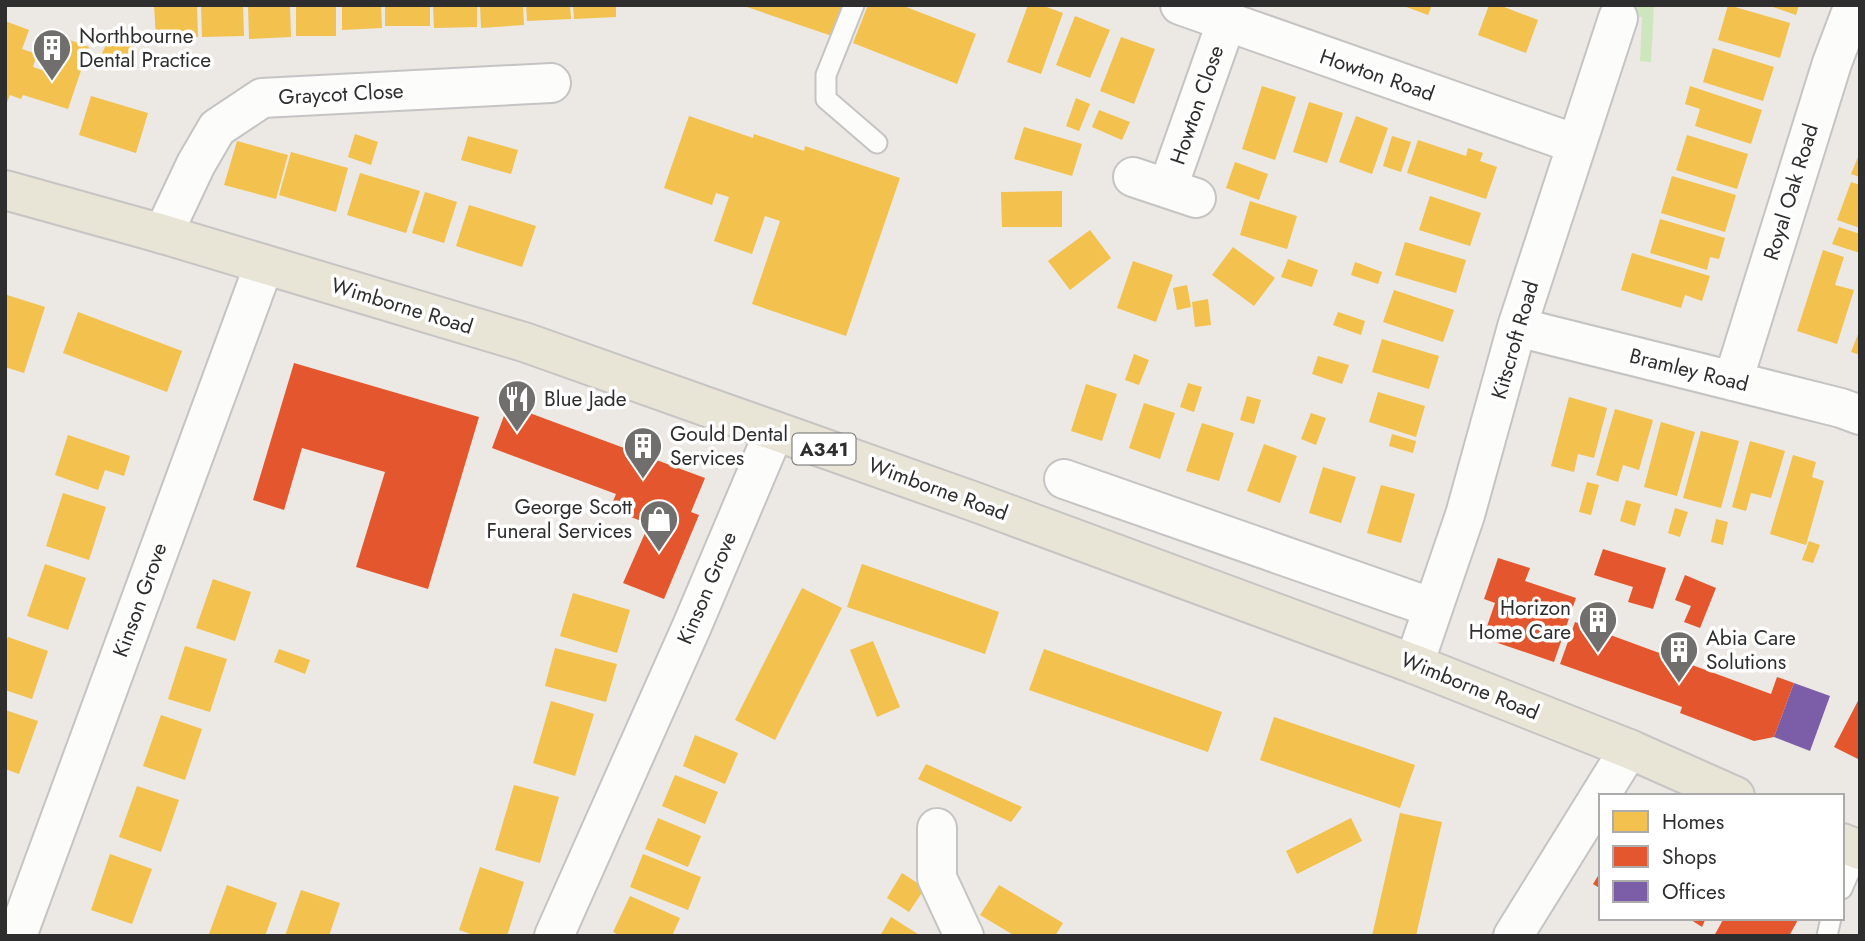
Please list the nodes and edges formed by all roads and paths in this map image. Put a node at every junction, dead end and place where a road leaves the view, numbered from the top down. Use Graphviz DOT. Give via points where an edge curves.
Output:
graph roads {
  1 [pos="854,5"];
  2 [pos="1180,5"];
  3 [pos="1854,5"];
  4 [pos="1618,18"];
  5 [pos="1226,23"];
  6 [pos="551,83"];
  7 [pos="877,143"];
  8 [pos="1576,144"];
  9 [pos="1166,187"];
  10 [pos="5,190"];
  11 [pos="163,234"];
  12 [pos="264,265"];
  13 [pos="1517,327"];
  14 [pos="1733,381"];
  15 [pos="1860,415"];
  16 [pos="774,432"];
  17 [pos="1064,479"];
  18 [pos="1433,608"];
  19 [pos="1415,664"];
  20 [pos="1629,749"];
  21 [pos="1601,794"];
  22 [pos="1730,794"];
  23 [pos="1599,797"];
  24 [pos="937,828"];
  25 [pos="1860,850"];
  26 [pos="1844,886"];
  27 [pos="17,936"];
  28 [pos="554,936"];
  29 [pos="964,936"];
  30 [pos="1513,936"];
  1 -- 7 [label="lane" via="827,75 826,99"];
  2 -- 5 [label="street, Howton Road"];
  3 -- 14 [label="street, Royal Oak Road"];
  4 -- 8 [label="street, Kitscroft Road"];
  5 -- 8 [label="street, Howton Road"];
  5 -- 9 [label="street, Howton Close"];
  6 -- 11 [label="street, Graycot Close" via="262,98 216,128"];
  8 -- 13 [label="street, Kitscroft Road"];
  10 -- 11 [label="main road, Wimborne Road / A341"];
  11 -- 12 [label="main road, Wimborne Road / A341"];
  12 -- 16 [label="main road, Wimborne Road / A341" via="524,342"];
  12 -- 27 [label="street, Kinson Grove"];
  13 -- 14 [label="street, Bramley Road"];
  13 -- 18 [label="street, Kitscroft Road" via="1465,515"];
  14 -- 15 [label="street, Bramley Road"];
  16 -- 19 [label="main road, Wimborne Road / A341"];
  16 -- 28 [label="street, Kinson Grove"];
  17 -- 18 [label="street"];
  18 -- 19 [label="street, Kitscroft Road"];
  19 -- 20 [label="main road, Wimborne Road / A341"];
  20 -- 21 [label="street"];
  20 -- 22 [label="main road, Wimborne Road / A341"];
  23 -- 30 [label="street"];
  24 -- 29 [label="street" via="937,878"];
  25 -- 26 [label="lane"];
}
